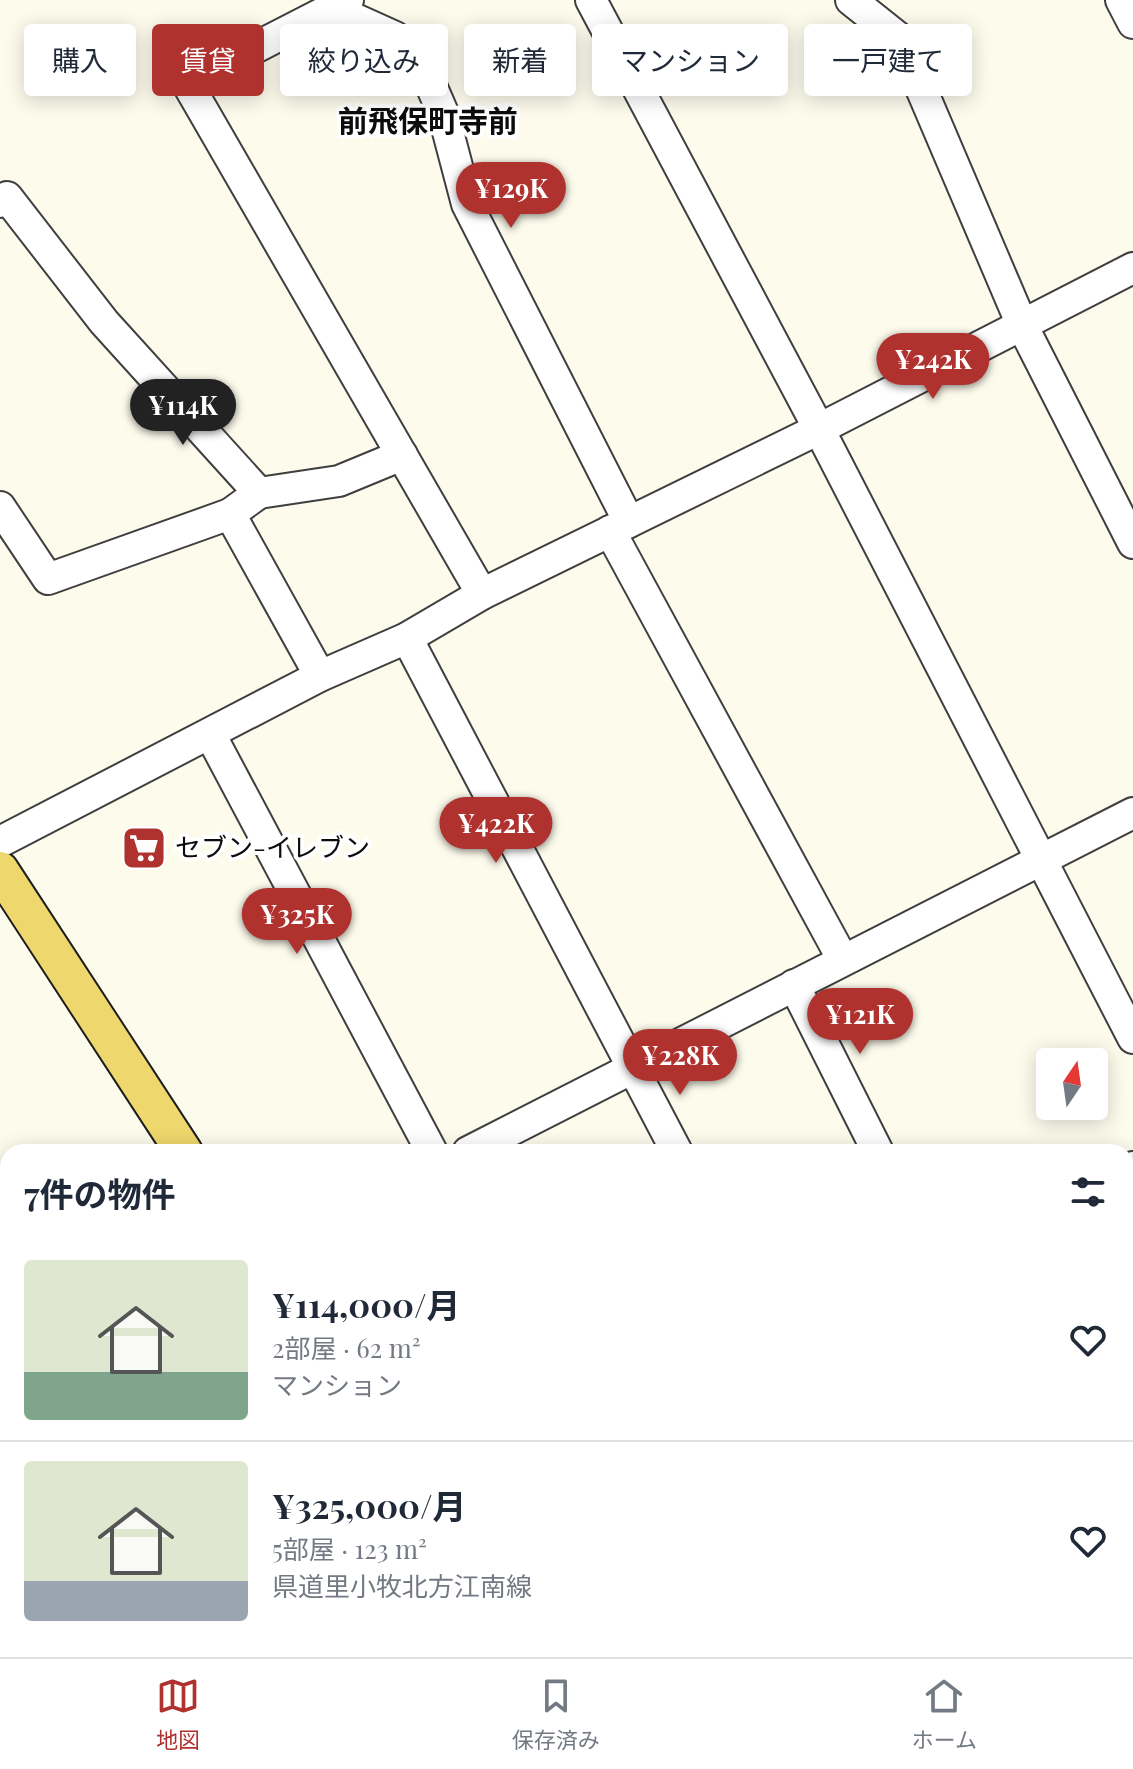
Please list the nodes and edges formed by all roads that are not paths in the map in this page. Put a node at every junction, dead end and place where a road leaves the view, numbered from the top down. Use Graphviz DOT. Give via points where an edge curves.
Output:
graph roads {
  1 [pos="591,0"];
  2 [pos="851,0"];
  3 [pos="1121,0"];
  4 [pos="341,4"];
  5 [pos="1133,23"];
  6 [pos="2,195"];
  7 [pos="1133,268"];
  8 [pos="1022,325"];
  9 [pos="819,429"];
  10 [pos="402,455"];
  11 [pos="259,493"];
  12 [pos="0,507"];
  13 [pos="230,514"];
  14 [pos="620,526"];
  15 [pos="1133,543"];
  16 [pos="482,594"];
  17 [pos="407,638"];
  18 [pos="320,676"];
  19 [pos="210,734"];
  20 [pos="1133,813"];
  21 [pos="0,842"];
  22 [pos="1042,862"];
  23 [pos="0,870"];
  24 [pos="843,960"];
  25 [pos="794,985"];
  26 [pos="1133,1038"];
  27 [pos="634,1067"];
  28 [pos="179,1144"];
  29 [pos="428,1144"];
  30 [pos="484,1144"];
  31 [pos="673,1144"];
  32 [pos="874,1144"];
  1 -- 9 [label="street"];
  2 -- 8 [label="street" via="900,39"];
  3 -- 5 [label="street"];
  4 -- 10 [label="street" via="187,83"];
  4 -- 14 [label="street" via="395,37 427,76 443,113 467,204"];
  6 -- 11 [label="street" via="104,322"];
  7 -- 8 [label="street"];
  8 -- 9 [label="street"];
  8 -- 15 [label="street"];
  9 -- 14 [label="street"];
  9 -- 22 [label="street"];
  10 -- 11 [label="street" via="339,481"];
  10 -- 16 [label="street"];
  11 -- 13 [label="street"];
  12 -- 13 [label="street" via="48,579"];
  13 -- 18 [label="street"];
  14 -- 16 [label="street"];
  14 -- 24 [label="street"];
  16 -- 17 [label="street"];
  17 -- 18 [label="street"];
  17 -- 27 [label="street"];
  18 -- 19 [label="street"];
  19 -- 21 [label="street"];
  19 -- 29 [label="street"];
  20 -- 22 [label="street"];
  22 -- 24 [label="street"];
  22 -- 26 [label="street"];
  23 -- 28 [label="main road"];
  24 -- 25 [label="street"];
  25 -- 27 [label="street"];
  25 -- 32 [label="street"];
  27 -- 30 [label="street"];
  27 -- 31 [label="street"];
}
